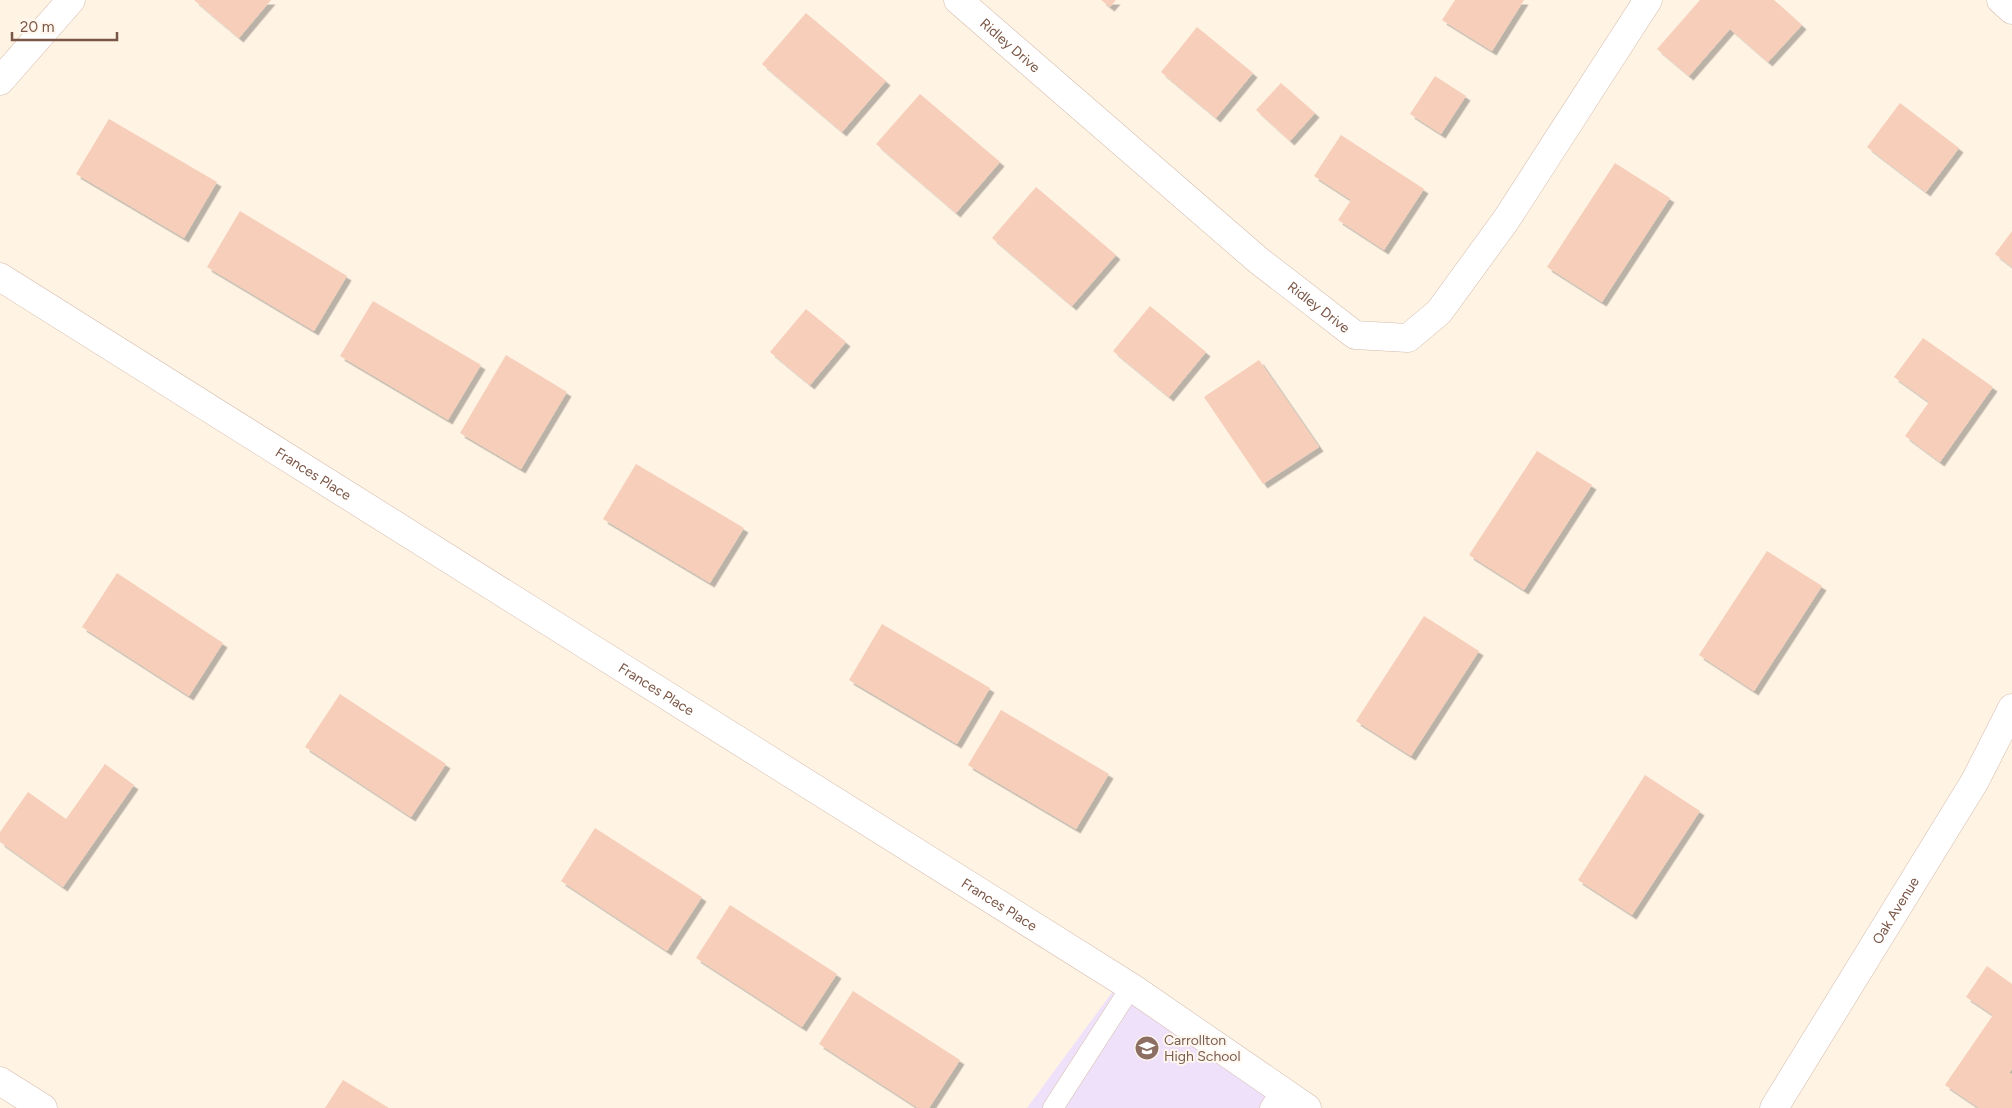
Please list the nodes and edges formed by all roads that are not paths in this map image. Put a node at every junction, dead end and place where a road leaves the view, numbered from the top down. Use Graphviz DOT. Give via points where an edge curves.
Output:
graph roads {
  1 [pos="70,0"];
  2 [pos="1648,0"];
  3 [pos="2001,0"];
  4 [pos="965,6"];
  5 [pos="2012,10"];
  6 [pos="0,81"];
  7 [pos="0,276"];
  8 [pos="2012,708"];
  9 [pos="1131,987"];
  10 [pos="0,1081"];
  11 [pos="1275,1100"];
  12 [pos="43,1108"];
  13 [pos="1053,1108"];
  14 [pos="1307,1108"];
  15 [pos="1774,1108"];
  1 -- 6 [label="street"];
  2 -- 4 [label="street, Ridley Drive" via="1506,220 1439,312 1408,338 1355,335 1258,260"];
  3 -- 5 [label="street"];
  7 -- 9 [label="street, Frances Place"];
  8 -- 15 [label="street, Oak Avenue" via="1975,781"];
  9 -- 11 [label="street, Frances Place"];
  9 -- 13 [label="lane"];
  10 -- 12 [label="street"];
  11 -- 14 [label="street, Frances Place"];
}
